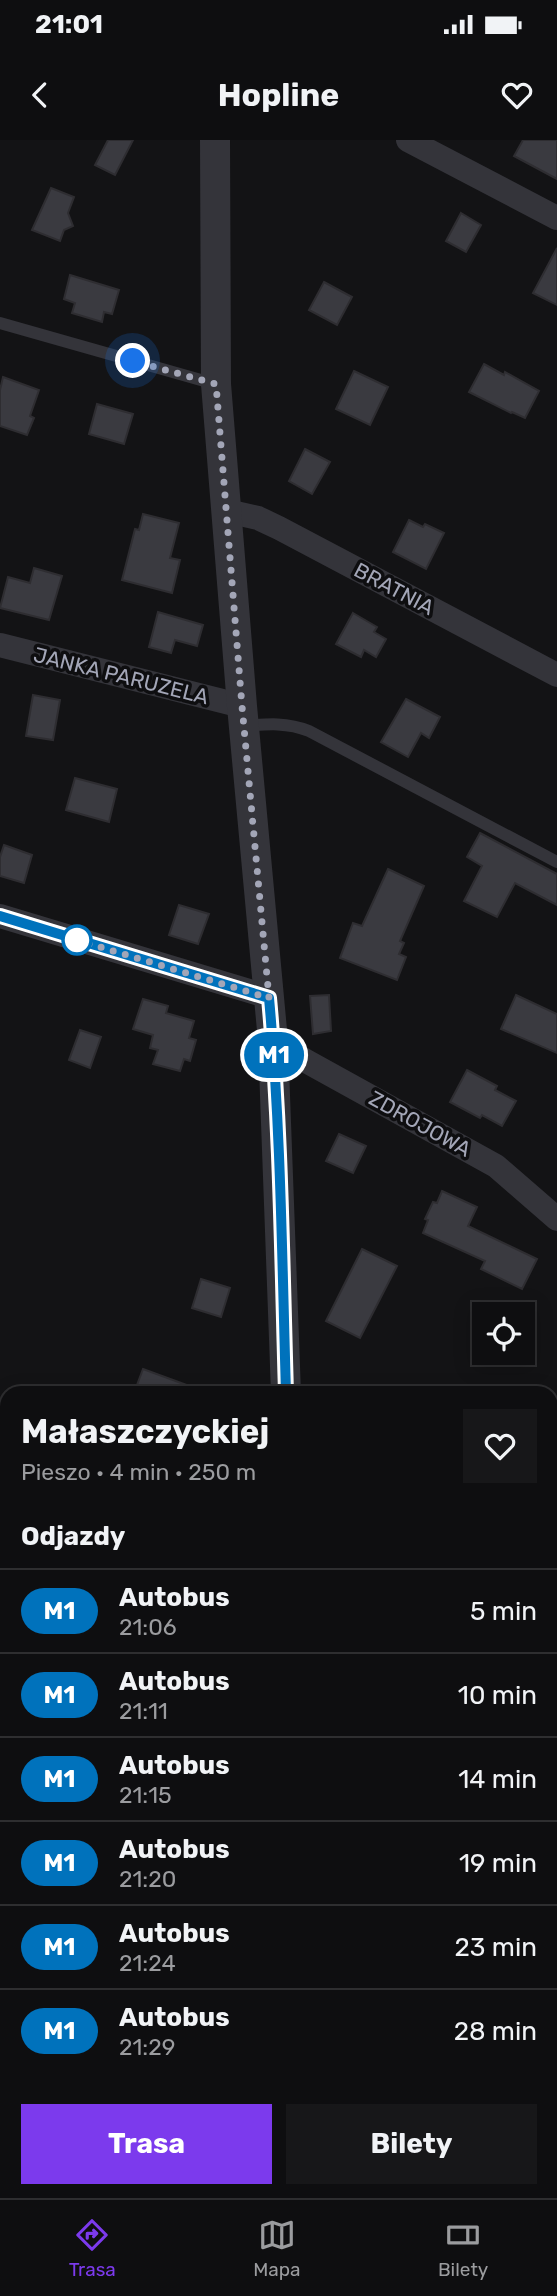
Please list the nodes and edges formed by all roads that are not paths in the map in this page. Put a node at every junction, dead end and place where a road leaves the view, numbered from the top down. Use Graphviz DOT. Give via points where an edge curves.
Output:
graph roads {
  1 [pos="215,140"];
  2 [pos="408,140"];
  3 [pos="557,218"];
  4 [pos="0,323"];
  5 [pos="216,384"];
  6 [pos="227,511"];
  7 [pos="0,645"];
  8 [pos="557,675"];
  9 [pos="242,716"];
  10 [pos="557,862"];
  11 [pos="0,916"];
  12 [pos="269,998"];
  13 [pos="273,1041"];
  14 [pos="557,1219"];
  15 [pos="286,1386"];
  1 -- 5 [label="street"];
  2 -- 3 [label="street"];
  4 -- 5 [label="lane"];
  5 -- 6 [label="street"];
  6 -- 8 [label="street, BRATNIA" via="279,528"];
  6 -- 9 [label="street"];
  7 -- 9 [label="street, JANKA PARUZELA"];
  9 -- 10 [label="lane" via="309,731"];
  9 -- 12 [label="street"];
  11 -- 12 [label="street"];
  12 -- 13 [label="street"];
  13 -- 14 [label="street, ZDROJOWA" via="496,1166"];
  13 -- 15 [label="street"];
}
